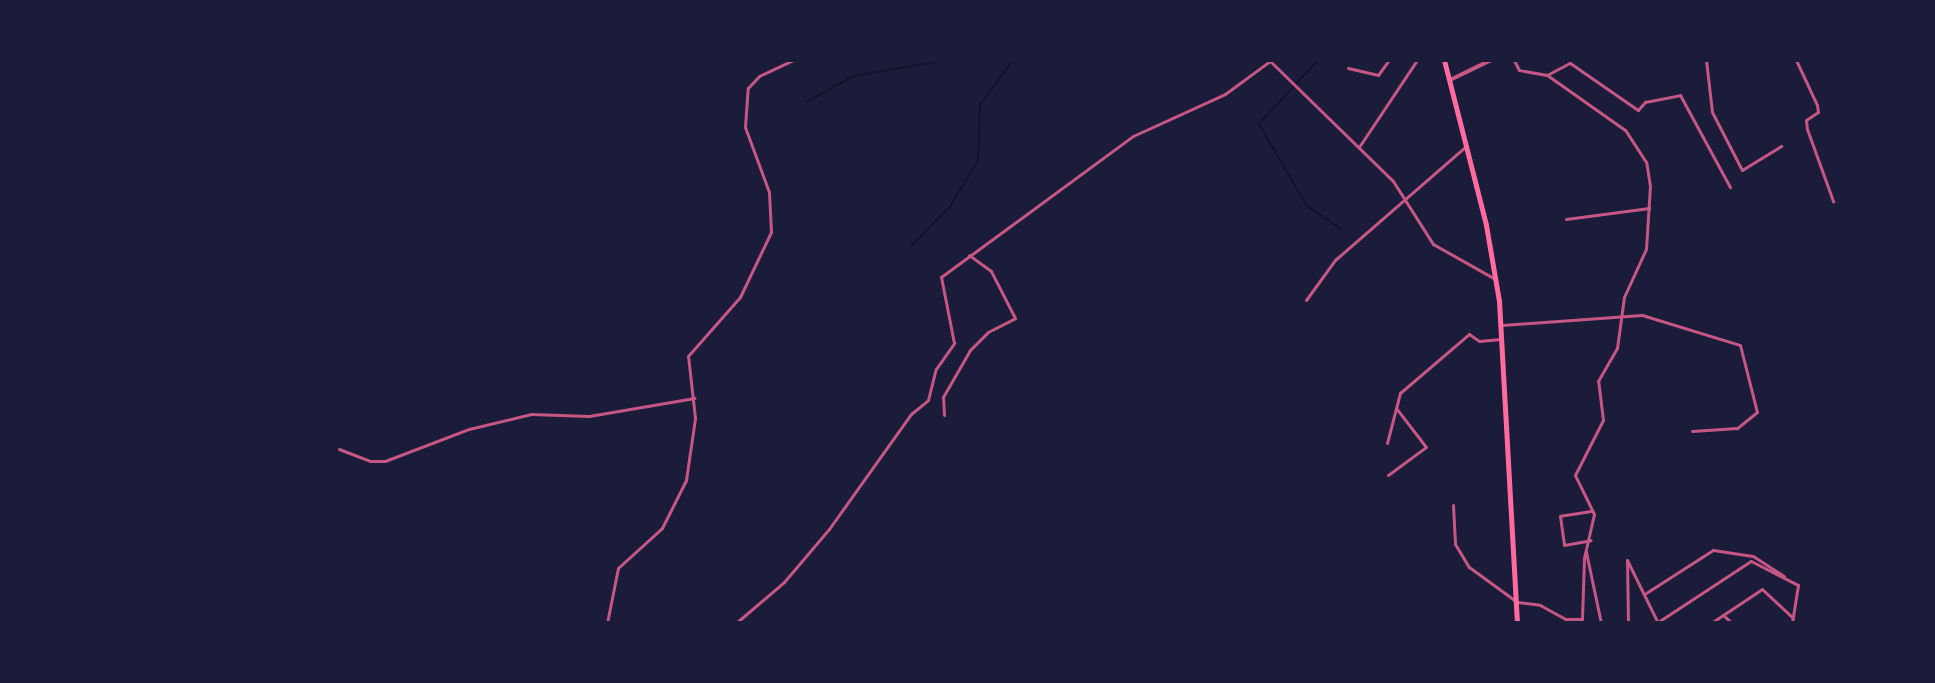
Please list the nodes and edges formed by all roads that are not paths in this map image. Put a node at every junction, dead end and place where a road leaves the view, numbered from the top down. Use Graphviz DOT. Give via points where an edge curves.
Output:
graph roads {
  1 [pos="794,60"];
  2 [pos="1270,60"];
  3 [pos="1389,60"];
  4 [pos="1417,60"];
  5 [pos="1444,60"];
  6 [pos="1491,60"];
  7 [pos="1514,60"];
  8 [pos="1706,60"];
  9 [pos="1796,60"];
  10 [pos="1348,68"];
  11 [pos="1547,75"];
  12 [pos="1449,81"];
  13 [pos="1466,146"];
  14 [pos="1781,146"];
  15 [pos="1359,147"];
  16 [pos="1730,187"];
  17 [pos="1406,197"];
  18 [pos="1833,201"];
  19 [pos="1650,208"];
  20 [pos="1566,219"];
  21 [pos="969,255"];
  22 [pos="1496,279"];
  23 [pos="1306,300"];
  24 [pos="1620,315"];
  25 [pos="1502,325"];
  26 [pos="1502,339"];
  27 [pos="694,398"];
  28 [pos="1396,408"];
  29 [pos="944,415"];
  30 [pos="1692,431"];
  31 [pos="1387,443"];
  32 [pos="339,449"];
  33 [pos="1388,475"];
  34 [pos="1453,505"];
  35 [pos="1592,511"];
  36 [pos="1591,540"];
  37 [pos="1586,552"];
  38 [pos="1784,576"];
  39 [pos="1646,593"];
  40 [pos="1517,602"];
  41 [pos="1722,614"];
  42 [pos="1793,620"];
  43 [pos="1658,622"];
  44 [pos="607,623"];
  45 [pos="736,623"];
  46 [pos="1517,623"];
  47 [pos="1601,623"];
  48 [pos="1628,623"];
  49 [pos="1711,623"];
  50 [pos="1732,623"];
  1 -- 27 [label="street" via="759,76 748,88 745,127 769,192 771,232 740,297 688,356"];
  2 -- 15 [label="street"];
  2 -- 21 [label="street" via="1225,94 1133,136"];
  3 -- 10 [label="street" via="1378,75"];
  4 -- 15 [label="street"];
  5 -- 12 [label="main road"];
  6 -- 12 [label="street"];
  7 -- 11 [label="street" via="1522,72"];
  8 -- 14 [label="street" via="1712,112 1742,170"];
  9 -- 18 [label="street" via="1817,105 1818,112 1806,120 1807,129"];
  11 -- 16 [label="street" via="1570,63 1638,110 1645,102 1680,95"];
  11 -- 19 [label="street" via="1625,130 1646,162"];
  12 -- 13 [label="main road"];
  13 -- 17 [label="street"];
  13 -- 22 [label="main road"];
  15 -- 17 [label="street"];
  17 -- 22 [label="street" via="1433,244"];
  17 -- 23 [label="street" via="1335,260"];
  19 -- 20 [label="street"];
  19 -- 24 [label="street" via="1646,249"];
  21 -- 29 [label="street" via="991,271 1015,318 988,332 970,350 943,397"];
  21 -- 45 [label="street" via="941,277 954,343 936,369 922,410 911,414 793,571"];
  22 -- 25 [label="main road"];
  24 -- 25 [label="street"];
  24 -- 30 [label="street" via="1655,316 1740,345 1757,412 1737,428"];
  24 -- 35 [label="street" via="1617,348 1598,381 1600,433 1583,452 1575,475"];
  25 -- 26 [label="main road"];
  26 -- 28 [label="street" via="1479,341 1469,334 1400,393"];
  26 -- 40 [label="main road"];
  27 -- 32 [label="street" via="589,416 531,414 469,429 385,461"];
  27 -- 44 [label="street" via="693,449 678,501 652,540 618,568"];
  28 -- 31 [label="street"];
  28 -- 33 [label="street" via="1426,447"];
  34 -- 40 [label="street" via="1451,523 1460,557"];
  35 -- 36 [label="street"];
  35 -- 36 [label="street" via="1560,516 1564,545"];
  36 -- 37 [label="street"];
  37 -- 40 [label="street" via="1582,619 1565,619 1540,605"];
  37 -- 47 [label="street"];
  38 -- 39 [label="street" via="1753,556 1713,550"];
  38 -- 42 [label="street" via="1798,585"];
  38 -- 43 [label="street" via="1751,561"];
  39 -- 43 [label="street"];
  39 -- 48 [label="street" via="1627,560"];
  40 -- 46 [label="main road"];
  41 -- 42 [label="street" via="1762,589"];
  41 -- 49 [label="street"];
  41 -- 50 [label="street"];
}
